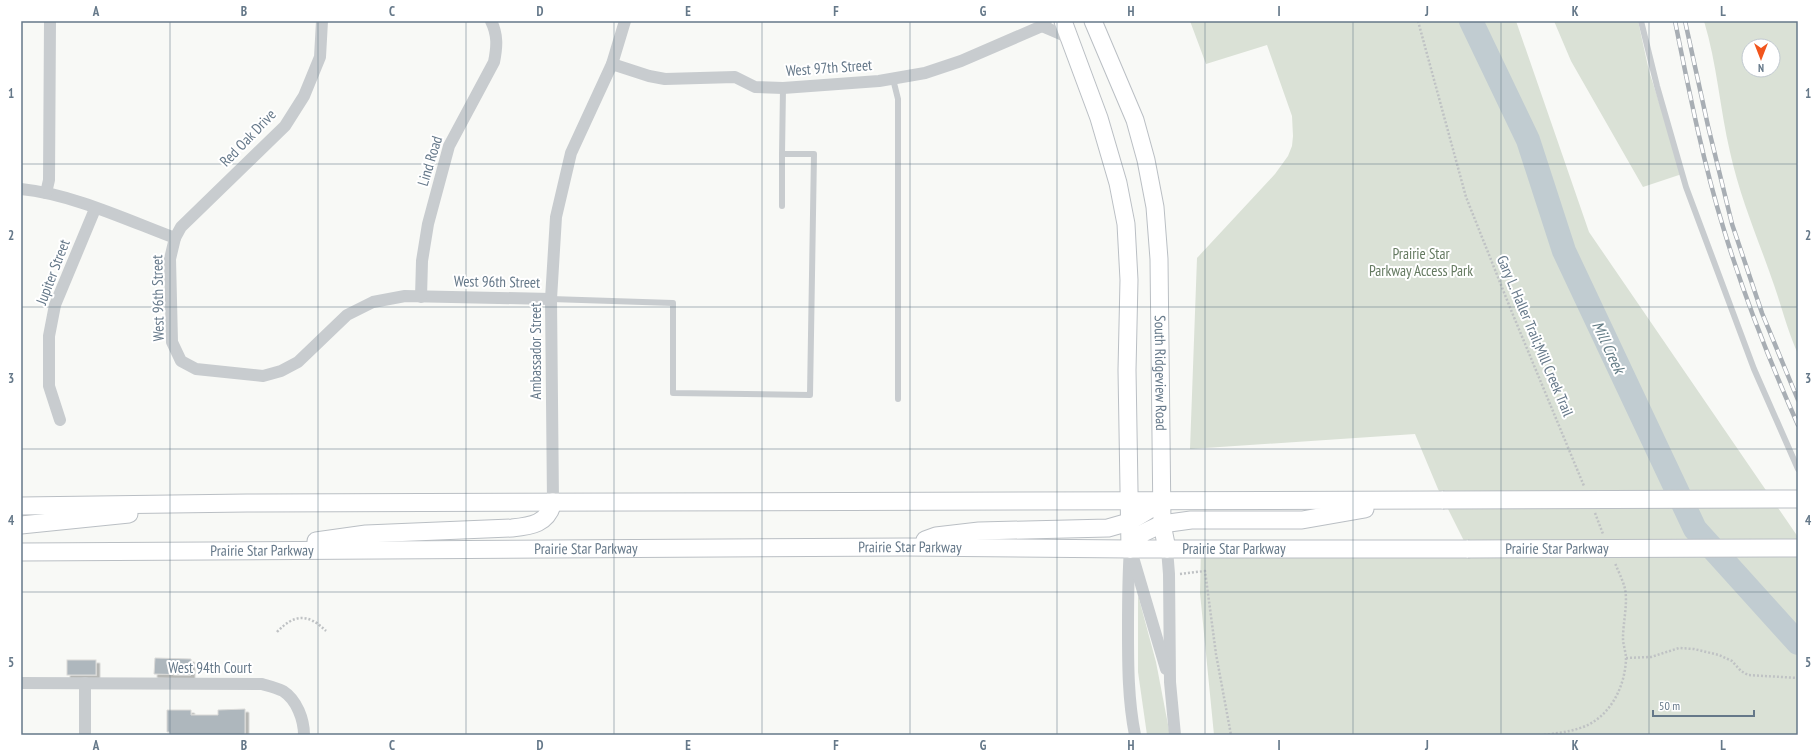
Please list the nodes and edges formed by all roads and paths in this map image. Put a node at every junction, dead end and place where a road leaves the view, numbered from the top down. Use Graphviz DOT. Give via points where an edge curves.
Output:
graph roads {
  1 [pos="50,21"];
  2 [pos="322,21"];
  3 [pos="491,21"];
  4 [pos="625,21"];
  5 [pos="1063,21"];
  6 [pos="1093,21"];
  7 [pos="1418,21"];
  8 [pos="1641,21"];
  9 [pos="1044,24"];
  10 [pos="1070,38"];
  11 [pos="612,64"];
  12 [pos="893,79"];
  13 [pos="783,88"];
  14 [pos="782,154"];
  15 [pos="21,189"];
  16 [pos="46,193"];
  17 [pos="782,206"];
  18 [pos="95,209"];
  19 [pos="175,238"];
  20 [pos="421,297"];
  21 [pos="551,299"];
  22 [pos="898,399"];
  23 [pos="60,420"];
  24 [pos="1798,469"];
  25 [pos="1587,493"];
  26 [pos="1798,498"];
  27 [pos="1393,501"];
  28 [pos="553,502"];
  29 [pos="1085,502"];
  30 [pos="1129,502"];
  31 [pos="1162,502"];
  32 [pos="247,503"];
  33 [pos="21,506"];
  34 [pos="1593,508"];
  35 [pos="1122,524"];
  36 [pos="1162,524"];
  37 [pos="21,525"];
  38 [pos="1605,538"];
  39 [pos="906,547"];
  40 [pos="1798,548"];
  41 [pos="1130,549"];
  42 [pos="1167,549"];
  43 [pos="300,550"];
  44 [pos="21,552"];
  45 [pos="1613,560"];
  46 [pos="1182,574"];
  47 [pos="326,631"];
  48 [pos="277,632"];
  49 [pos="1626,658"];
  50 [pos="1798,678"];
  51 [pos="1170,682"];
  52 [pos="21,683"];
  53 [pos="85,683"];
  54 [pos="85,735"];
  55 [pos="304,735"];
  56 [pos="1135,735"];
  57 [pos="1176,735"];
  58 [pos="1232,735"];
  59 [pos="1544,735"];
  1 -- 16 [label="street" via="49,180"];
  2 -- 19 [label="street, Red Oak Drive" via="320,57 304,96 285,126 181,227"];
  3 -- 20 [label="street, Lind Road" via="496,32 497,48 494,62 449,146 428,224 422,261"];
  4 -- 11 [label="street, Ambassador Street"];
  5 -- 10 [label="main road, South Ridgeview Road"];
  6 -- 31 [label="main road, South Ridgeview Road" via="1135,120 1155,207 1159,259"];
  7 -- 25 [label="path, Gary L. Haller Trail;Mill Creek Trail" via="1466,197"];
  8 -- 24 [label="lane" via="1686,187 1754,369"];
  9 -- 10 [label="street, West 97th Street"];
  9 -- 12 [label="street, West 97th Street" via="961,61 925,73"];
  10 -- 30 [label="main road, South Ridgeview Road" via="1099,118 1118,183 1126,224 1129,280"];
  11 -- 13 [label="street, West 97th Street" via="665,79 735,77 755,87"];
  11 -- 21 [label="street, Ambassador Street" via="571,153 556,217"];
  12 -- 13 [label="street, West 97th Street"];
  12 -- 22 [label="lane" via="898,100"];
  13 -- 14 [label="lane"];
  14 -- 17 [label="lane"];
  14 -- 21 [label="lane" via="814,154 810,395 673,393 673,303"];
  15 -- 16 [label="street, West 96th Street"];
  16 -- 18 [label="street, West 96th Street"];
  18 -- 19 [label="street, West 96th Street"];
  18 -- 23 [label="street, Jupiter Street" via="56,305 49,336 49,386"];
  19 -- 20 [label="street, West 96th Street" via="170,259 172,342 181,361 196,369 263,376 281,371 298,362 347,315 373,302 405,296"];
  20 -- 21 [label="street, West 96th Street"];
  21 -- 28 [label="street, Ambassador Street"];
  26 -- 27 [label="main road, bridge"];
  27 -- 31 [label="main road"];
  27 -- 36 [label="main road" via="1364,510 1302,520 1191,520"];
  28 -- 29 [label="main road"];
  28 -- 32 [label="main road"];
  28 -- 43 [label="main road" via="551,511 544,519 532,526 366,534 317,541"];
  29 -- 30 [label="main road"];
  29 -- 35 [label="main road"];
  30 -- 31 [label="main road"];
  30 -- 35 [label="main road, South Ridgeview Road"];
  31 -- 35 [label="main road"];
  31 -- 36 [label="main road, South Ridgeview Road"];
  32 -- 33 [label="main road"];
  32 -- 37 [label="main road"];
  34 -- 38 [label="path"];
  35 -- 39 [label="main road" via="1084,530 979,531 936,536"];
  35 -- 41 [label="main road, South Ridgeview Road"];
  36 -- 41 [label="main road" via="1143,533"];
  36 -- 42 [label="main road, South Ridgeview Road"];
  39 -- 41 [label="main road, Prairie Star Parkway"];
  39 -- 43 [label="main road, Prairie Star Parkway"];
  40 -- 42 [label="main road, Prairie Star Parkway, bridge"];
  41 -- 42 [label="main road, Prairie Star Parkway"];
  41 -- 51 [label="street"];
  41 -- 56 [label="street, South Ridgeview Road" via="1128,669"];
  42 -- 51 [label="street, South Ridgeview Road"];
  43 -- 44 [label="main road, Prairie Star Parkway"];
  45 -- 49 [label="path" via="1625,590 1623,640"];
  46 -- 58 [label="path" via="1205,571 1216,654"];
  47 -- 48 [label="path" via="317,622 308,618 296,618 287,622"];
  49 -- 50 [label="path" via="1651,657 1679,648 1694,649 1732,661 1748,675"];
  49 -- 59 [label="path" via="1622,682 1608,710 1583,727"];
  51 -- 57 [label="street, South Ridgeview Road"];
  52 -- 53 [label="street, West 94th Court"];
  53 -- 54 [label="street"];
  53 -- 55 [label="street, West 94th Court" via="262,684 284,692 295,703 304,724"];
}
